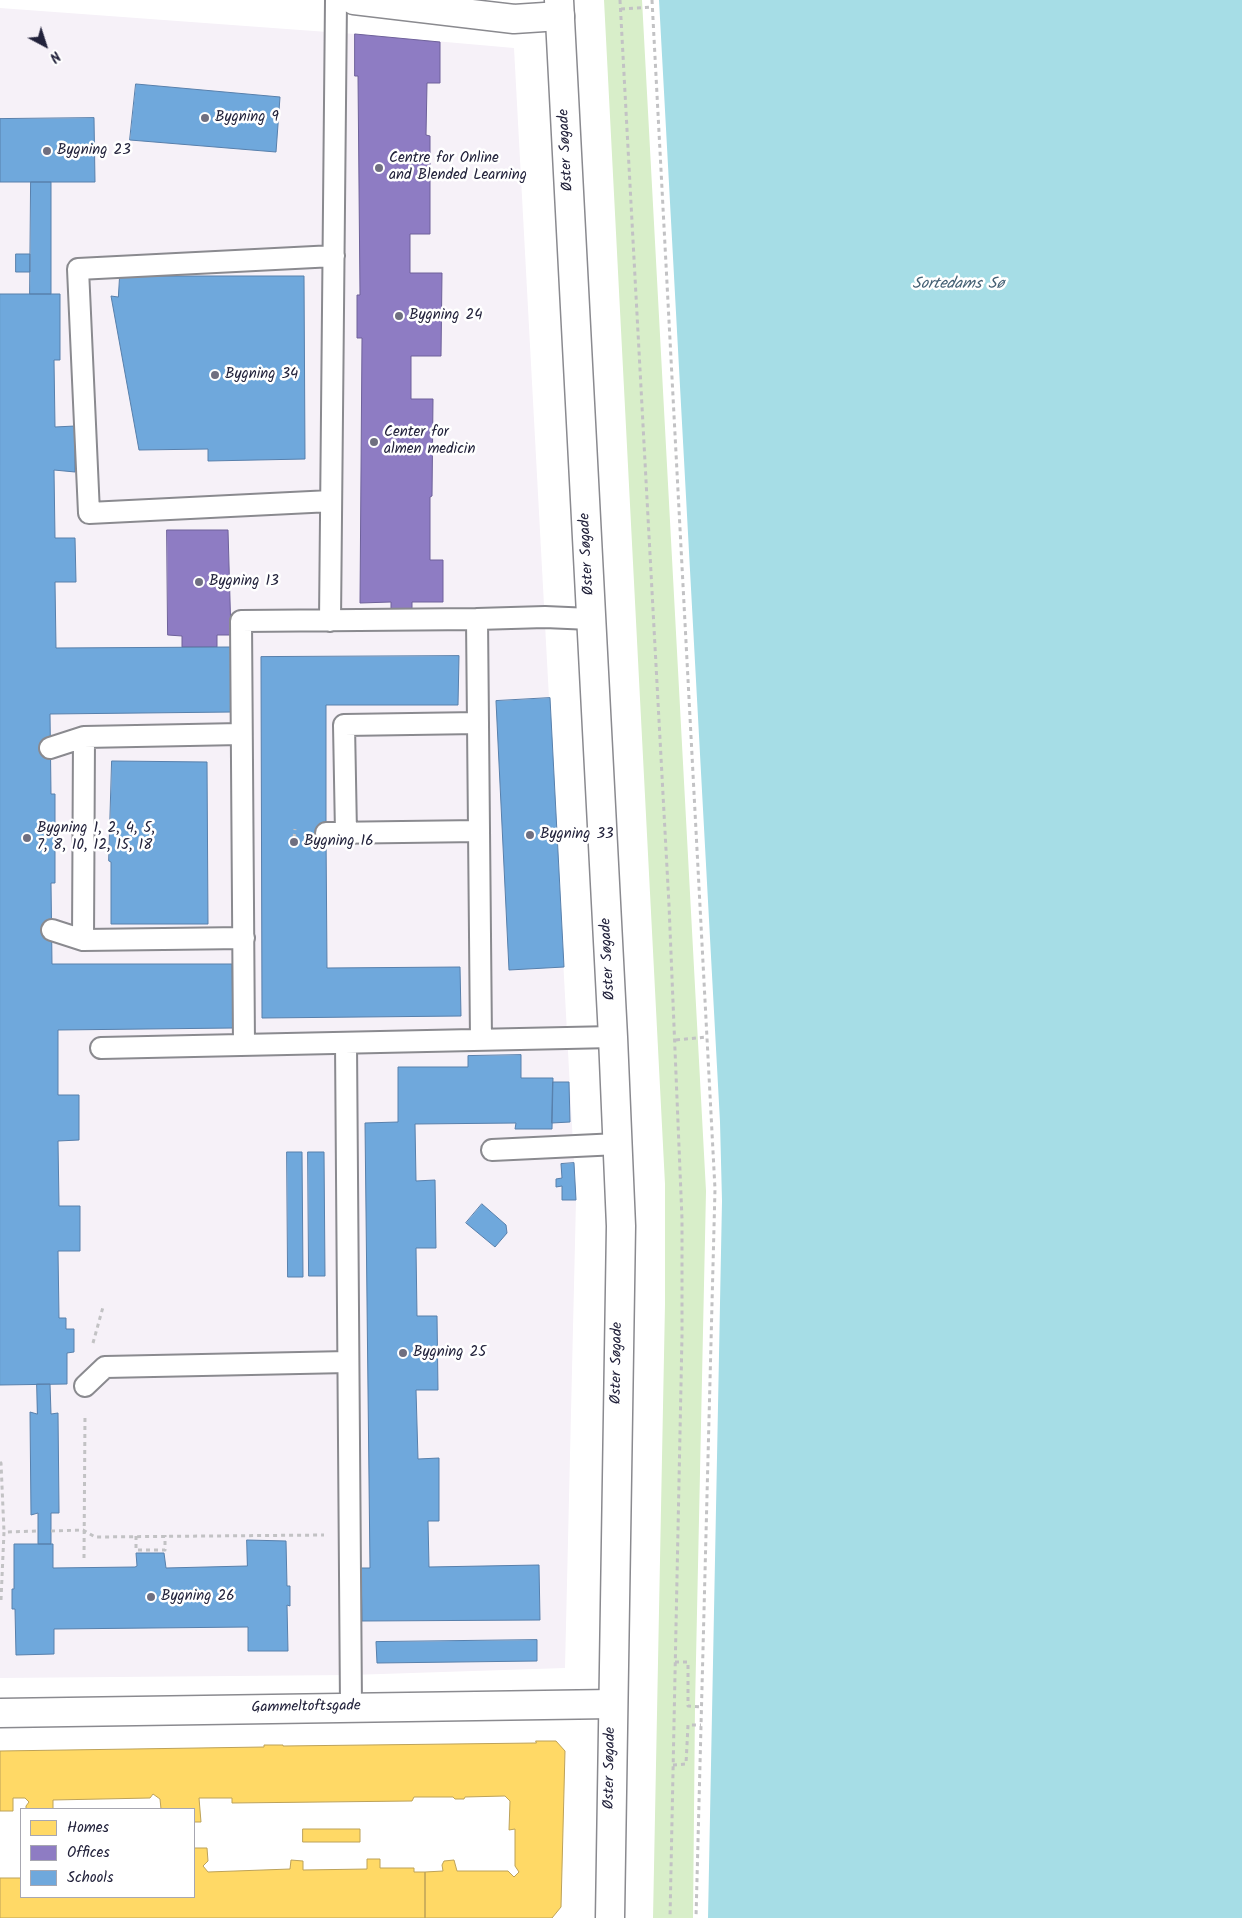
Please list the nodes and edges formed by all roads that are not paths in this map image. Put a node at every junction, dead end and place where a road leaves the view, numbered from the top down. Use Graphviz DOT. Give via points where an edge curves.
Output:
graph roads {
  1 [pos="336,0"];
  2 [pos="354,0"];
  3 [pos="559,8"];
  4 [pos="334,256"];
  5 [pos="331,501"];
  6 [pos="477,619"];
  7 [pos="591,619"];
  8 [pos="330,621"];
  9 [pos="478,723"];
  10 [pos="242,734"];
  11 [pos="84,737"];
  12 [pos="50,748"];
  13 [pos="479,831"];
  14 [pos="52,930"];
  15 [pos="244,938"];
  16 [pos="83,940"];
  17 [pos="613,1037"];
  18 [pos="481,1040"];
  19 [pos="346,1043"];
  20 [pos="244,1045"];
  21 [pos="101,1048"];
  22 [pos="618,1144"];
  23 [pos="492,1150"];
  24 [pos="348,1362"];
  25 [pos="85,1386"];
  26 [pos="612,1704"];
  27 [pos="351,1708"];
  28 [pos="0,1713"];
  29 [pos="610,1918"];
  1 -- 4 [label="lane"];
  2 -- 3 [label="street" via="514,19"];
  3 -- 7 [label="street, Øster Søgade"];
  4 -- 5 [label="lane"];
  4 -- 5 [label="lane" via="78,269 89,513"];
  5 -- 8 [label="lane"];
  6 -- 7 [label="lane"];
  6 -- 8 [label="lane"];
  6 -- 9 [label="lane"];
  7 -- 17 [label="street, Øster Søgade"];
  8 -- 10 [label="lane" via="240,621"];
  9 -- 13 [label="lane"];
  9 -- 13 [label="lane" via="344,725 336,833"];
  10 -- 11 [label="lane"];
  10 -- 15 [label="lane" via="252,834"];
  11 -- 12 [label="lane"];
  11 -- 16 [label="lane"];
  13 -- 18 [label="lane"];
  14 -- 16 [label="lane"];
  15 -- 16 [label="lane"];
  15 -- 20 [label="lane"];
  17 -- 18 [label="lane"];
  17 -- 22 [label="street, Øster Søgade"];
  18 -- 19 [label="lane"];
  19 -- 20 [label="lane"];
  19 -- 24 [label="lane"];
  20 -- 21 [label="lane"];
  22 -- 23 [label="lane"];
  22 -- 26 [label="street, Øster Søgade" via="621,1226"];
  24 -- 25 [label="lane" via="106,1367"];
  24 -- 27 [label="lane"];
  26 -- 27 [label="street, Gammeltoftsgade"];
  26 -- 29 [label="street, Øster Søgade"];
  27 -- 28 [label="street, Gammeltoftsgade"];
}
